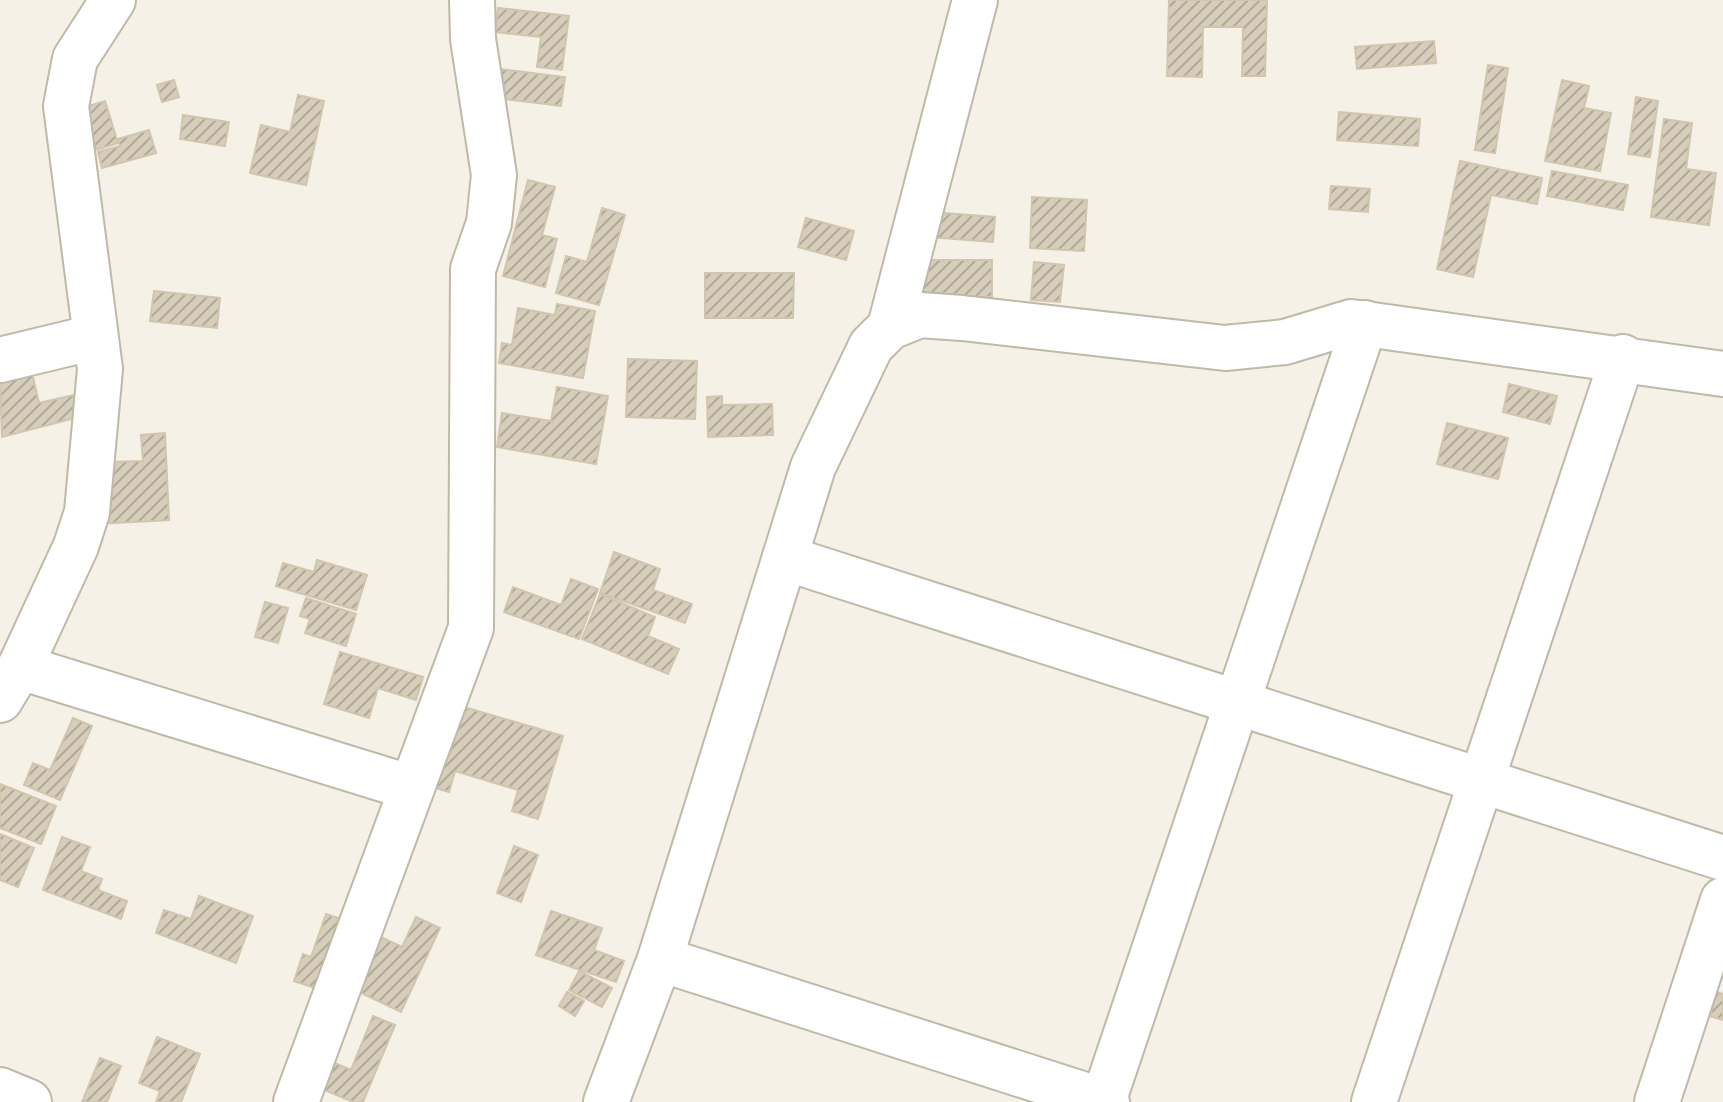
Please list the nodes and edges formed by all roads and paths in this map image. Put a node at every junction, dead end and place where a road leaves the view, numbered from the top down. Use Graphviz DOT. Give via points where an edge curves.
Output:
graph roads {
  1 [pos="113,0"];
  2 [pos="472,0"];
  3 [pos="975,0"];
  4 [pos="1365,323"];
  5 [pos="890,327"];
  6 [pos="95,337"];
  7 [pos="1623,357"];
  8 [pos="0,360"];
  9 [pos="1723,374"];
  10 [pos="785,558"];
  11 [pos="10,683"];
  12 [pos="1237,703"];
  13 [pos="1481,782"];
  14 [pos="412,788"];
  15 [pos="1723,858"];
  16 [pos="1723,900"];
  17 [pos="660,959"];
  18 [pos="0,1090"];
  19 [pos="29,1102"];
  20 [pos="296,1102"];
  21 [pos="606,1102"];
  22 [pos="1104,1102"];
  23 [pos="1374,1102"];
  24 [pos="1657,1102"];
  1 -- 6 [label="street" via="75,59 66,106"];
  2 -- 14 [label="street" via="494,175 489,223 473,269 471,628"];
  3 -- 5 [label="street"];
  4 -- 5 [label="street" via="1351,322 1285,342 1225,348 920,315"];
  4 -- 7 [label="street"];
  4 -- 12 [label="street"];
  5 -- 10 [label="street" via="871,346 813,467"];
  6 -- 8 [label="street"];
  6 -- 11 [label="street" via="100,369 87,512"];
  7 -- 9 [label="street"];
  7 -- 13 [label="street"];
  10 -- 12 [label="street"];
  10 -- 17 [label="street"];
  11 -- 14 [label="street"];
  12 -- 13 [label="street"];
  12 -- 22 [label="street"];
  13 -- 15 [label="street"];
  13 -- 23 [label="street"];
  14 -- 20 [label="street"];
  16 -- 24 [label="street"];
  17 -- 21 [label="street"];
  17 -- 22 [label="street"];
  18 -- 19 [label="street"];
}
